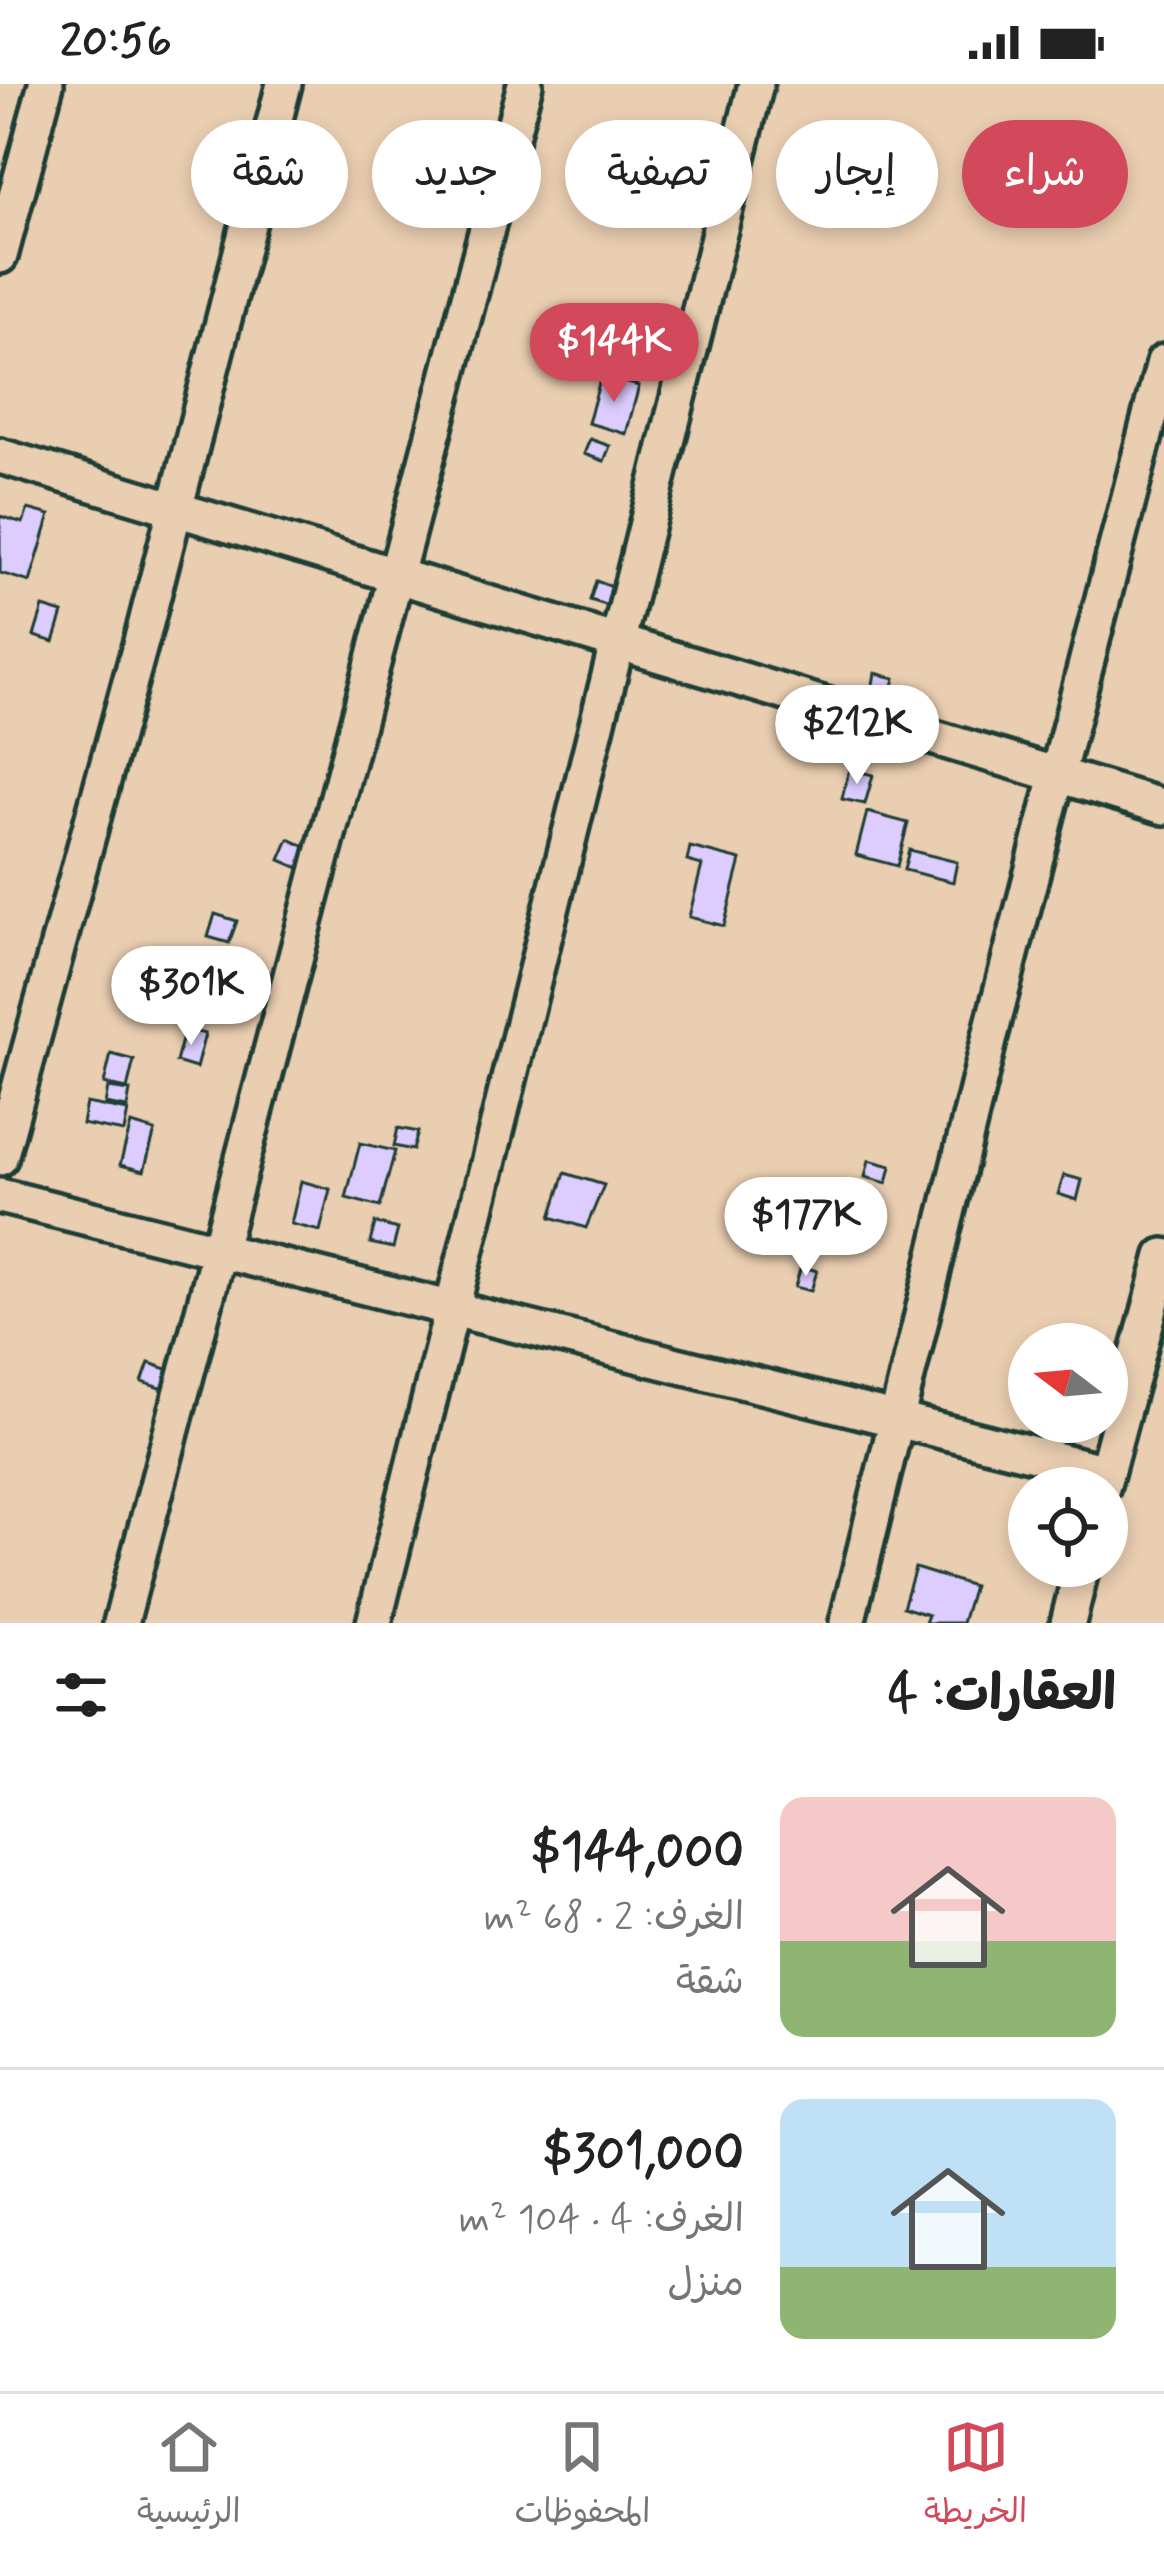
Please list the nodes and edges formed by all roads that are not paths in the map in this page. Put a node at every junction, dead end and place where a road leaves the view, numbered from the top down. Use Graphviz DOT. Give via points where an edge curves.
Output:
graph roads {
  1 [pos="46,84"];
  2 [pos="284,84"];
  3 [pos="525,84"];
  4 [pos="756,84"];
  5 [pos="0,256"];
  6 [pos="1164,362"];
  7 [pos="0,455"];
  8 [pos="175,508"];
  9 [pos="397,576"];
  10 [pos="619,642"];
  11 [pos="1057,775"];
  12 [pos="1164,807"];
  13 [pos="0,1158"];
  14 [pos="0,1196"];
  15 [pos="220,1251"];
  16 [pos="1164,1256"];
  17 [pos="452,1309"];
  18 [pos="896,1420"];
  19 [pos="1059,1467"];
  20 [pos="1107,1467"];
  21 [pos="1077,1587"];
  22 [pos="121,1623"];
  23 [pos="374,1623"];
  24 [pos="847,1623"];
  25 [pos="1068,1623"];
  1 -- 5 [label="street"];
  2 -- 8 [label="street"];
  3 -- 9 [label="street"];
  4 -- 10 [label="street"];
  6 -- 11 [label="street"];
  7 -- 8 [label="street"];
  8 -- 9 [label="street"];
  8 -- 13 [label="street"];
  9 -- 10 [label="street"];
  9 -- 15 [label="street"];
  10 -- 11 [label="street"];
  10 -- 17 [label="street"];
  11 -- 12 [label="street"];
  11 -- 18 [label="street"];
  14 -- 15 [label="street"];
  15 -- 17 [label="street"];
  15 -- 22 [label="street"];
  16 -- 20 [label="street"];
  17 -- 18 [label="street"];
  17 -- 23 [label="street"];
  18 -- 19 [label="street"];
  18 -- 24 [label="street"];
  21 -- 25 [label="street"];
}
